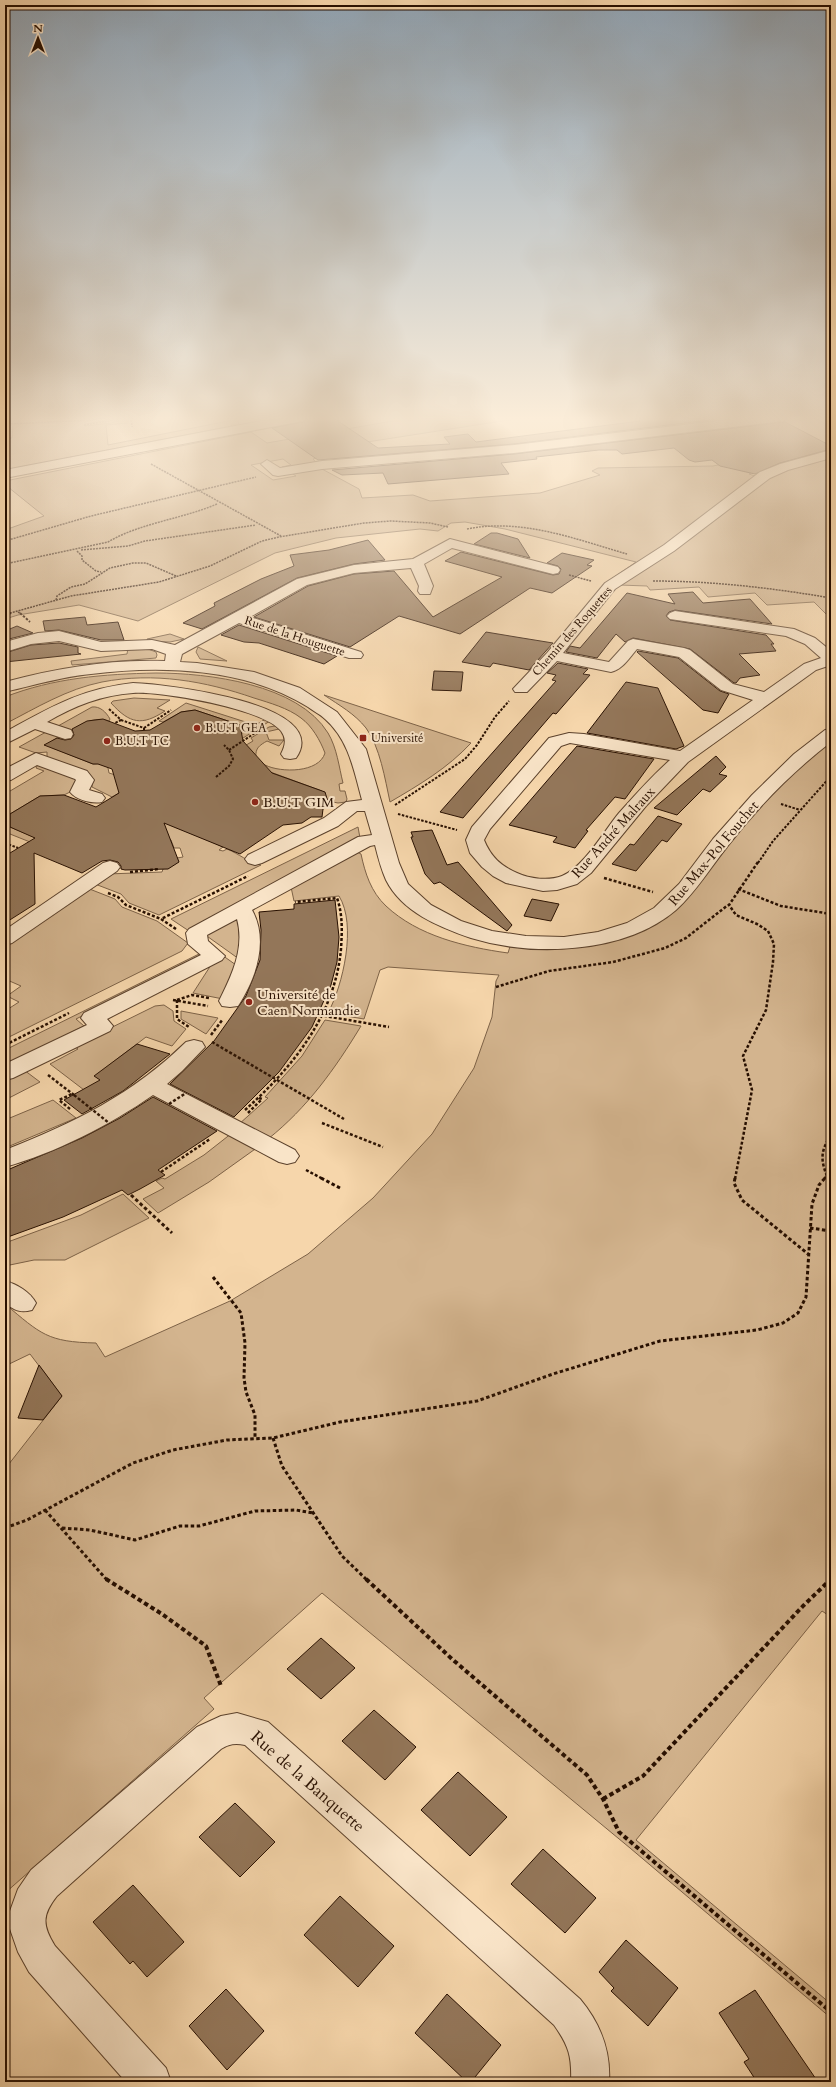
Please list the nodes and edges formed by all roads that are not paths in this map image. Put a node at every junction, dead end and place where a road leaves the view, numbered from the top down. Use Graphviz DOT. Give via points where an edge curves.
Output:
graph roads {
  1 [pos="713,514"];
  2 [pos="416,563"];
  3 [pos="553,570"];
  4 [pos="425,591"];
  5 [pos="675,616"];
  6 [pos="236,617"];
  7 [pos="5,647"];
  8 [pos="355,655"];
  9 [pos="553,656"];
  10 [pos="173,659"];
  11 [pos="831,659"];
  12 [pos="5,687"];
  13 [pos="520,689"];
  14 [pos="766,698"];
  15 [pos="34,723"];
  16 [pos="65,734"];
  17 [pos="831,734"];
  18 [pos="5,739"];
  19 [pos="290,754"];
  20 [pos="683,757"];
  21 [pos="5,776"];
  22 [pos="96,798"];
  23 [pos="373,804"];
  24 [pos="382,839"];
  25 [pos="255,859"];
  26 [pos="110,867"];
  27 [pos="241,908"];
  28 [pos="5,939"];
  29 [pos="228,1008"];
  30 [pos="205,1043"];
  31 [pos="5,1073"];
  32 [pos="152,1085"];
  33 [pos="288,1156"];
  34 [pos="5,1159"];
  35 [pos="152,2082"];
  36 [pos="590,2082"];
  1 -- 9 [label="street, Chemin des Roquettes" via="669,548 610,586"];
  2 -- 3 [label="street, Rue de la Houguette" via="454,538"];
  2 -- 4 [label="street" via="426,586"];
  2 -- 6 [label="street, Rue de la Houguette" via="354,569 311,579"];
  5 -- 11 [label="street, Rue André Malraux" via="788,632 810,641"];
  6 -- 8 [label="street, Rue de la Houguette"];
  6 -- 10 [label="street, Rue de la Houguette"];
  7 -- 10 [label="street, Rue Max-Pol Fouchet" via="33,638 71,636 100,647 166,647"];
  9 -- 13 [label="street, Chemin des Roquettes"];
  9 -- 14 [label="street" via="613,666 633,644 682,652 727,687"];
  10 -- 12 [label="street, Rue Max-Pol Fouchet" via="83,670 30,679"];
  10 -- 23 [label="street, Rue Max-Pol Fouchet" via="255,678 289,689 324,708 343,725 353,739"];
  11 -- 14 [label="street, Rue André Malraux" via="810,667"];
  14 -- 20 [label="street, Rue André Malraux"];
  15 -- 16 [label="street"];
  15 -- 18 [label="street"];
  15 -- 19 [label="street" via="73,702 102,692 146,688 194,692 277,719 288,727 293,738 294,746"];
  17 -- 24 [label="street, Rue Max-Pol Fouchet" via="778,778 662,912 638,926 608,937 549,943 519,941 449,923 425,910 401,888 393,873"];
  20 -- 20 [label="street, Rue André Malraux" via="584,739 559,740 551,744 476,835 476,844 482,856 496,870 510,878 530,883 555,884 569,880 580,872 626,817"];
  21 -- 22 [label="street" via="36,758 81,775 85,780 79,792"];
  23 -- 24 [label="street, Rue Max-Pol Fouchet"];
  23 -- 25 [label="street" via="352,806 331,822"];
  24 -- 27 [label="street" via="366,841"];
  26 -- 28 [label="street"];
  27 -- 29 [label="street" via="250,924 251,943 240,981"];
  27 -- 31 [label="street" via="196,933 198,944 215,956 92,1018 102,1026"];
  30 -- 32 [label="street"];
  32 -- 33 [label="street" via="235,1118"];
  32 -- 34 [label="street" via="94,1120"];
  35 -- 36 [label="street, Rue de la Banquette" via="34,1949 26,1920 28,1910 32,1897 44,1883 209,1738 219,1731 244,1728 256,1733 567,2012 588,2044"];
}
